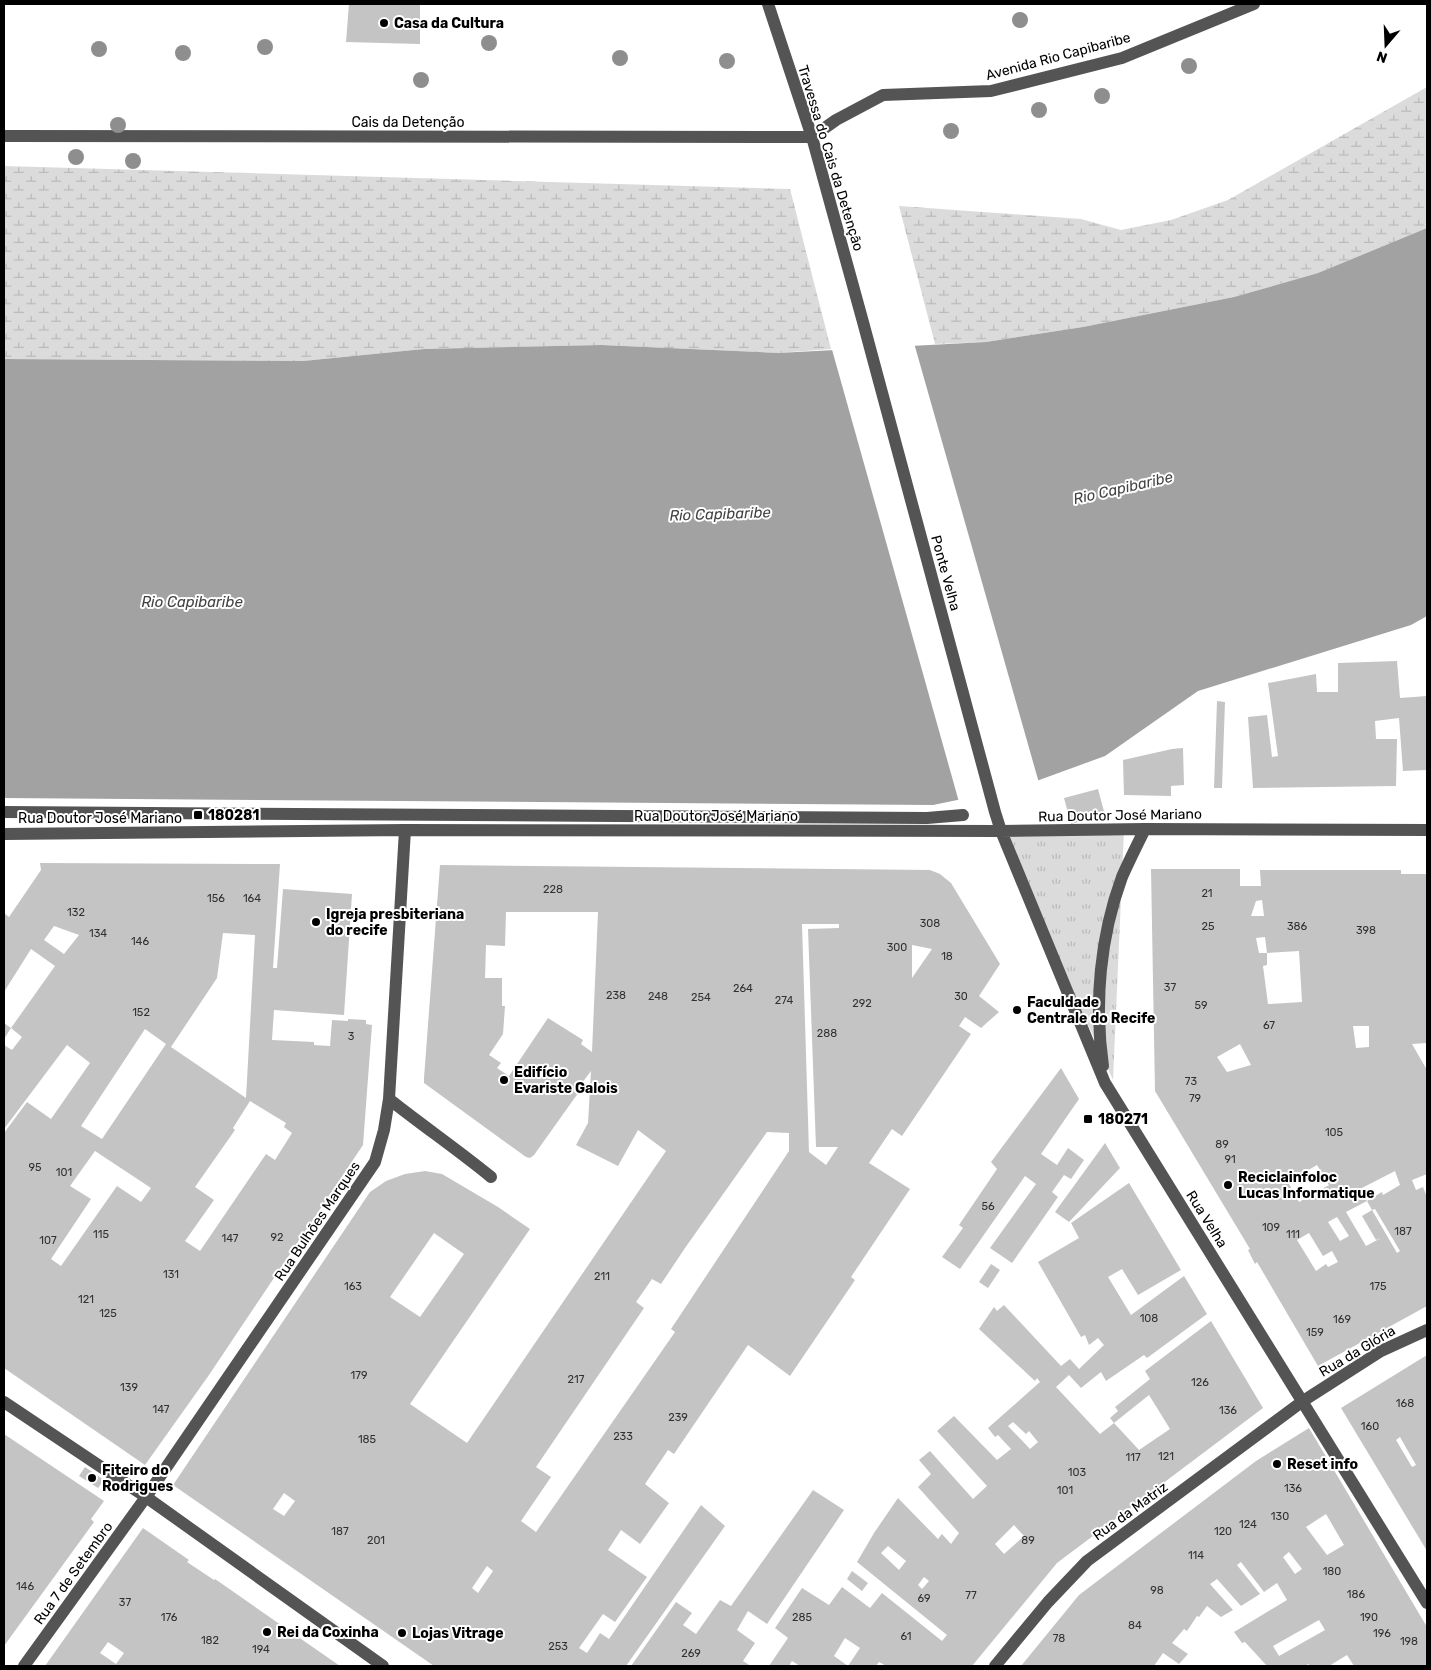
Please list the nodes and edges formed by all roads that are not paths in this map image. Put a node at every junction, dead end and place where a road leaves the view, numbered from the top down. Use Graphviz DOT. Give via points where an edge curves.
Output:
graph roads {
  1 [pos="768,4"];
  2 [pos="1254,4"];
  3 [pos="4,136"];
  4 [pos="812,138"];
  5 [pos="863,322"];
  6 [pos="4,812"];
  7 [pos="963,815"];
  8 [pos="1144,829"];
  9 [pos="405,830"];
  10 [pos="1427,830"];
  11 [pos="1001,831"];
  12 [pos="4,834"];
  13 [pos="1105,1083"];
  14 [pos="389,1099"];
  15 [pos="491,1178"];
  16 [pos="1427,1330"];
  17 [pos="1303,1401"];
  18 [pos="4,1402"];
  19 [pos="146,1497"];
  20 [pos="1427,1603"];
  21 [pos="24,1666"];
  22 [pos="383,1666"];
  23 [pos="995,1666"];
  1 -- 4 [label="street, Travessa do Cais da Detenção"];
  2 -- 4 [label="street, Avenida Rio Capibaribe" via="1122,58 991,91 883,95 836,120"];
  3 -- 4 [label="street, Cais da Detenção"];
  4 -- 5 [label="street, Travessa do Cais da Detenção"];
  5 -- 11 [label="street, Ponte Velha"];
  6 -- 7 [label="street" via="926,818"];
  8 -- 10 [label="street, Rua Doutor José Mariano"];
  8 -- 11 [label="street, Rua Doutor José Mariano"];
  8 -- 13 [label="street" via="1122,878 1102,959 1098,1001"];
  9 -- 11 [label="street, Rua Doutor José Mariano"];
  9 -- 12 [label="street, Rua Doutor José Mariano"];
  9 -- 14 [label="street, Rua Bulhões Marques"];
  11 -- 13 [label="street, Rua Velha"];
  13 -- 17 [label="street, Rua Velha"];
  14 -- 15 [label="street"];
  14 -- 19 [label="street, Rua Bulhões Marques" via="375,1162"];
  16 -- 17 [label="street, Rua da Glória" via="1381,1351"];
  17 -- 20 [label="street, Rua Velha"];
  17 -- 23 [label="street, Rua da Matriz" via="1087,1561"];
  18 -- 19 [label="street"];
  19 -- 21 [label="street, Rua 7 de Setembro"];
  19 -- 22 [label="street"];
}
